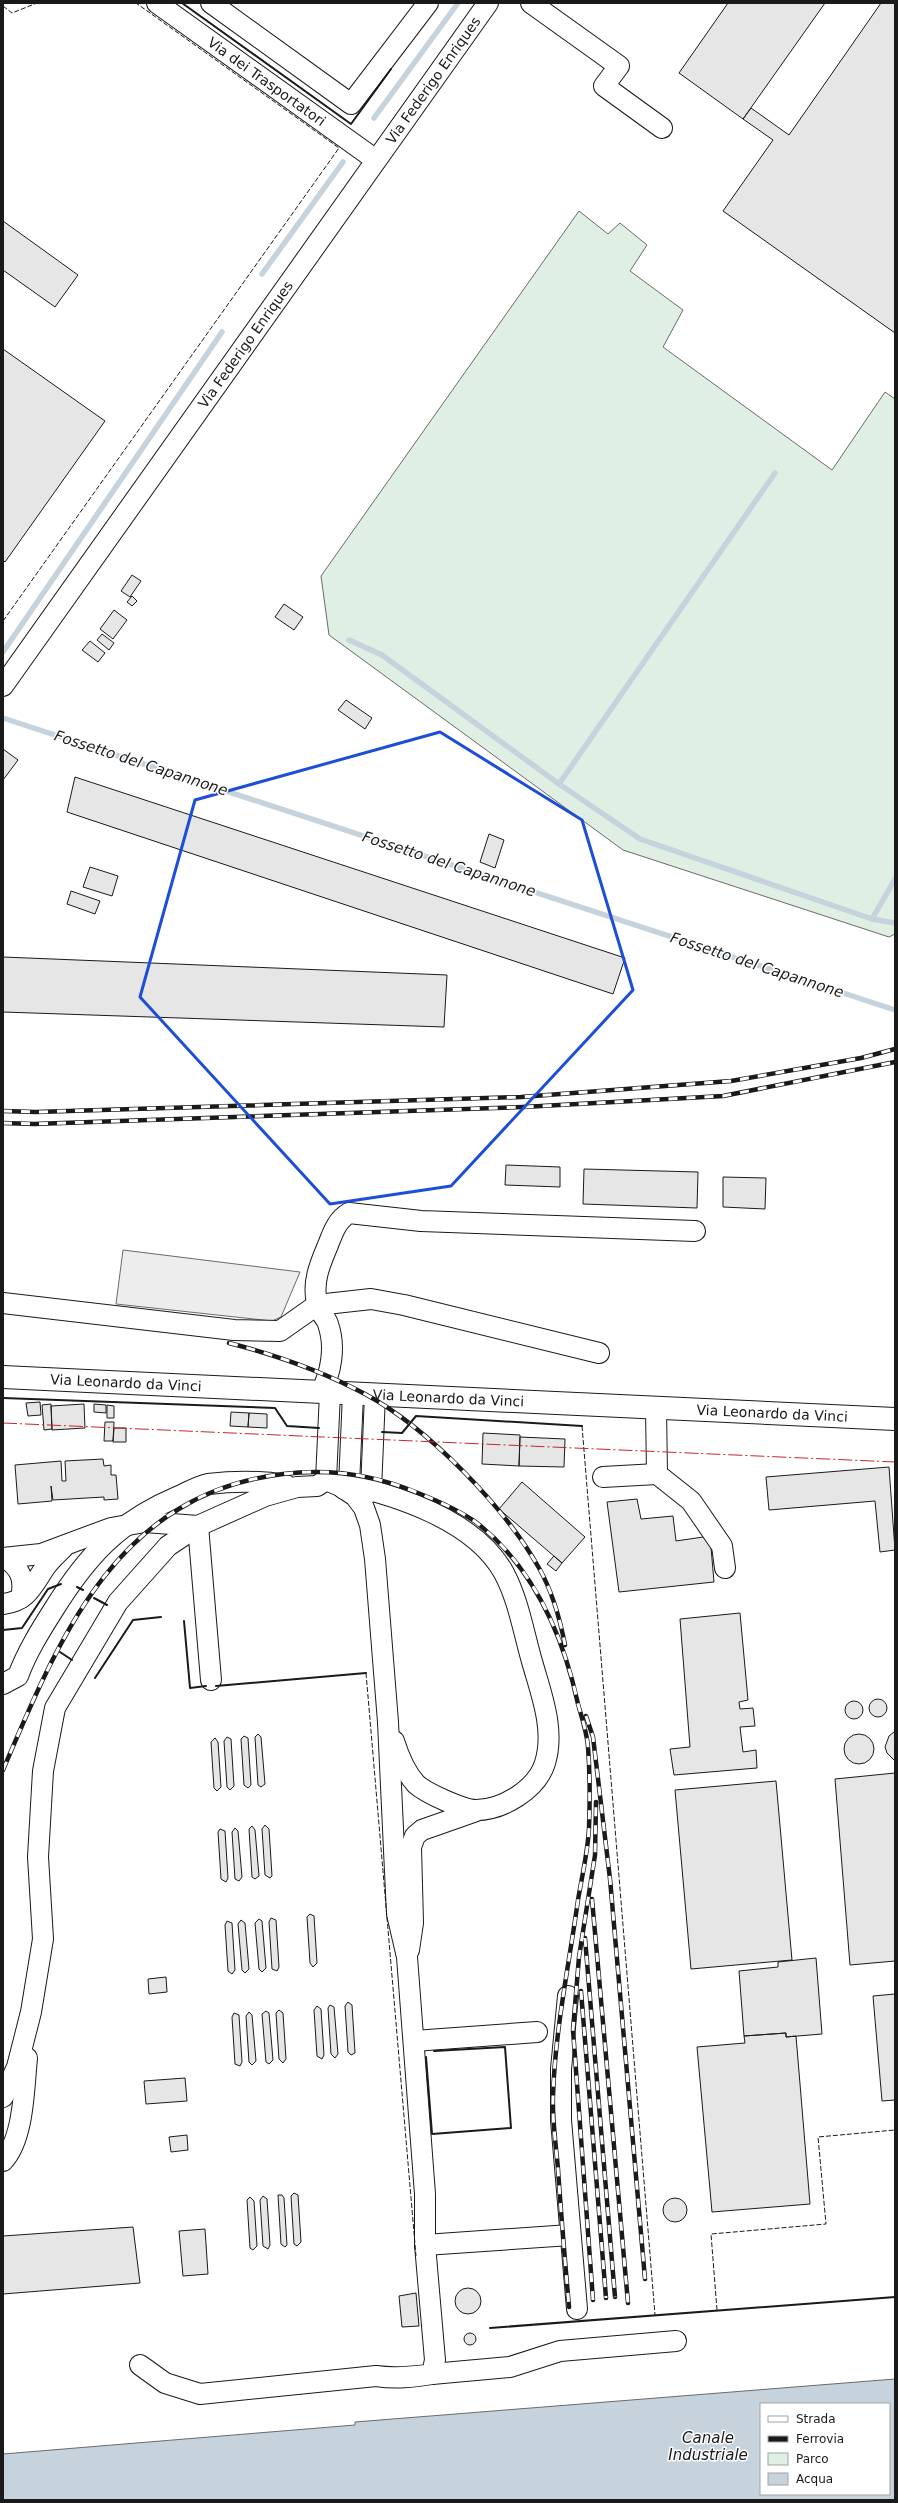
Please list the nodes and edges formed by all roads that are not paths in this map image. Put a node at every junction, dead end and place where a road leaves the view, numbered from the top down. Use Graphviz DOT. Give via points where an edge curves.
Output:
graph roads {
  1 [pos="157,3"];
  2 [pos="211,3"];
  3 [pos="429,3"];
  4 [pos="488,3"];
  5 [pos="531,3"];
  6 [pos="662,128"];
  7 [pos="376,160"];
  8 [pos="5,679"];
  9 [pos="695,1231"];
  10 [pos="3,1303"];
  11 [pos="317,1305"];
  12 [pos="599,1353"];
  13 [pos="3,1377"];
  14 [pos="326,1392"];
  15 [pos="353,1394"];
  16 [pos="375,1395"];
  17 [pos="656,1408"];
  18 [pos="895,1419"];
  19 [pos="657,1474"];
  20 [pos="603,1477"];
  21 [pos="326,1480"];
  22 [pos="297,1487"];
  23 [pos="355,1490"];
  24 [pos="127,1525"];
  25 [pos="198,1526"];
  26 [pos="64,1546"];
  27 [pos="4,1558"];
  28 [pos="725,1568"];
  29 [pos="12,1601"];
  30 [pos="211,1680"];
  31 [pos="3,1684"];
  32 [pos="388,1722"];
  33 [pos="476,1810"];
  34 [pos="407,1957"];
  35 [pos="568,1996"];
  36 [pos="31,2012"];
  37 [pos="537,2032"];
  38 [pos="414,2041"];
  39 [pos="3,2096"];
  40 [pos="3,2161"];
  41 [pos="570,2236"];
  42 [pos="425,2245"];
  43 [pos="576,2309"];
  44 [pos="676,2341"];
  45 [pos="140,2364"];
  46 [pos="432,2374"];
  1 -- 7 [label="street, Via dei Trasportatori"];
  2 -- 3 [label="street" via="351,104"];
  4 -- 7 [label="street, Via Federigo Enriques"];
  5 -- 6 [label="street" via="618,66 604,86"];
  7 -- 8 [label="street, Via Federigo Enriques"];
  9 -- 11 [label="street" via="422,1221 349,1212 341,1218 333,1231 316,1273"];
  10 -- 11 [label="street" via="234,1330 280,1331"];
  11 -- 12 [label="street" via="371,1299"];
  11 -- 14 [label="street" via="328,1324 332,1348"];
  13 -- 14 [label="main road, Via Leonardo da Vinci"];
  14 -- 15 [label="main road, Via Leonardo da Vinci"];
  14 -- 21 [label="street"];
  15 -- 16 [label="main road, Via Leonardo da Vinci"];
  15 -- 23 [label="street"];
  16 -- 17 [label="main road, Via Leonardo da Vinci"];
  16 -- 23 [label="street"];
  17 -- 18 [label="main road, Via Leonardo da Vinci"];
  17 -- 19 [label="street"];
  19 -- 20 [label="street"];
  19 -- 28 [label="street" via="691,1501 722,1546"];
  21 -- 22 [label="street" via="317,1486"];
  21 -- 23 [label="street"];
  22 -- 24 [label="street" via="269,1482 206,1484 168,1501"];
  22 -- 25 [label="street" via="265,1496"];
  23 -- 32 [label="street" via="364,1508 371,1532"];
  23 -- 33 [label="street" via="426,1510 458,1528 495,1562 509,1584 548,1720 545,1764 535,1781 508,1802"];
  24 -- 25 [label="street" via="144,1522"];
  24 -- 26 [label="street" via="111,1528"];
  24 -- 31 [label="street" via="106,1540 86,1561 28,1650 18,1676"];
  25 -- 30 [label="street"];
  25 -- 36 [label="street" via="168,1546 118,1602 55,1708 43,1771 38,1857 43,1939"];
  26 -- 27 [label="street" via="41,1554"];
  26 -- 29 [label="street" via="45,1567 32,1589"];
  27 -- 29 [label="street" via="21,1573 24,1585"];
  32 -- 33 [label="street" via="399,1758 417,1784 430,1794"];
  32 -- 34 [label="street" via="397,1914"];
  33 -- 34 [label="street" via="422,1830 415,1836 411,1846 413,1924"];
  34 -- 38 [label="street"];
  35 -- 41 [label="street" via="561,2069 560,2120"];
  36 -- 39 [label="street" via="17,2067"];
  36 -- 40 [label="street" via="18,2129 8,2156"];
  37 -- 38 [label="street"];
  38 -- 42 [label="street" via="425,2194"];
  41 -- 42 [label="street"];
  41 -- 43 [label="street"];
  42 -- 46 [label="street" via="435,2360"];
  44 -- 46 [label="street" via="560,2351 510,2367"];
  45 -- 46 [label="street" via="165,2383 200,2394 376,2376 392,2379"];
}
